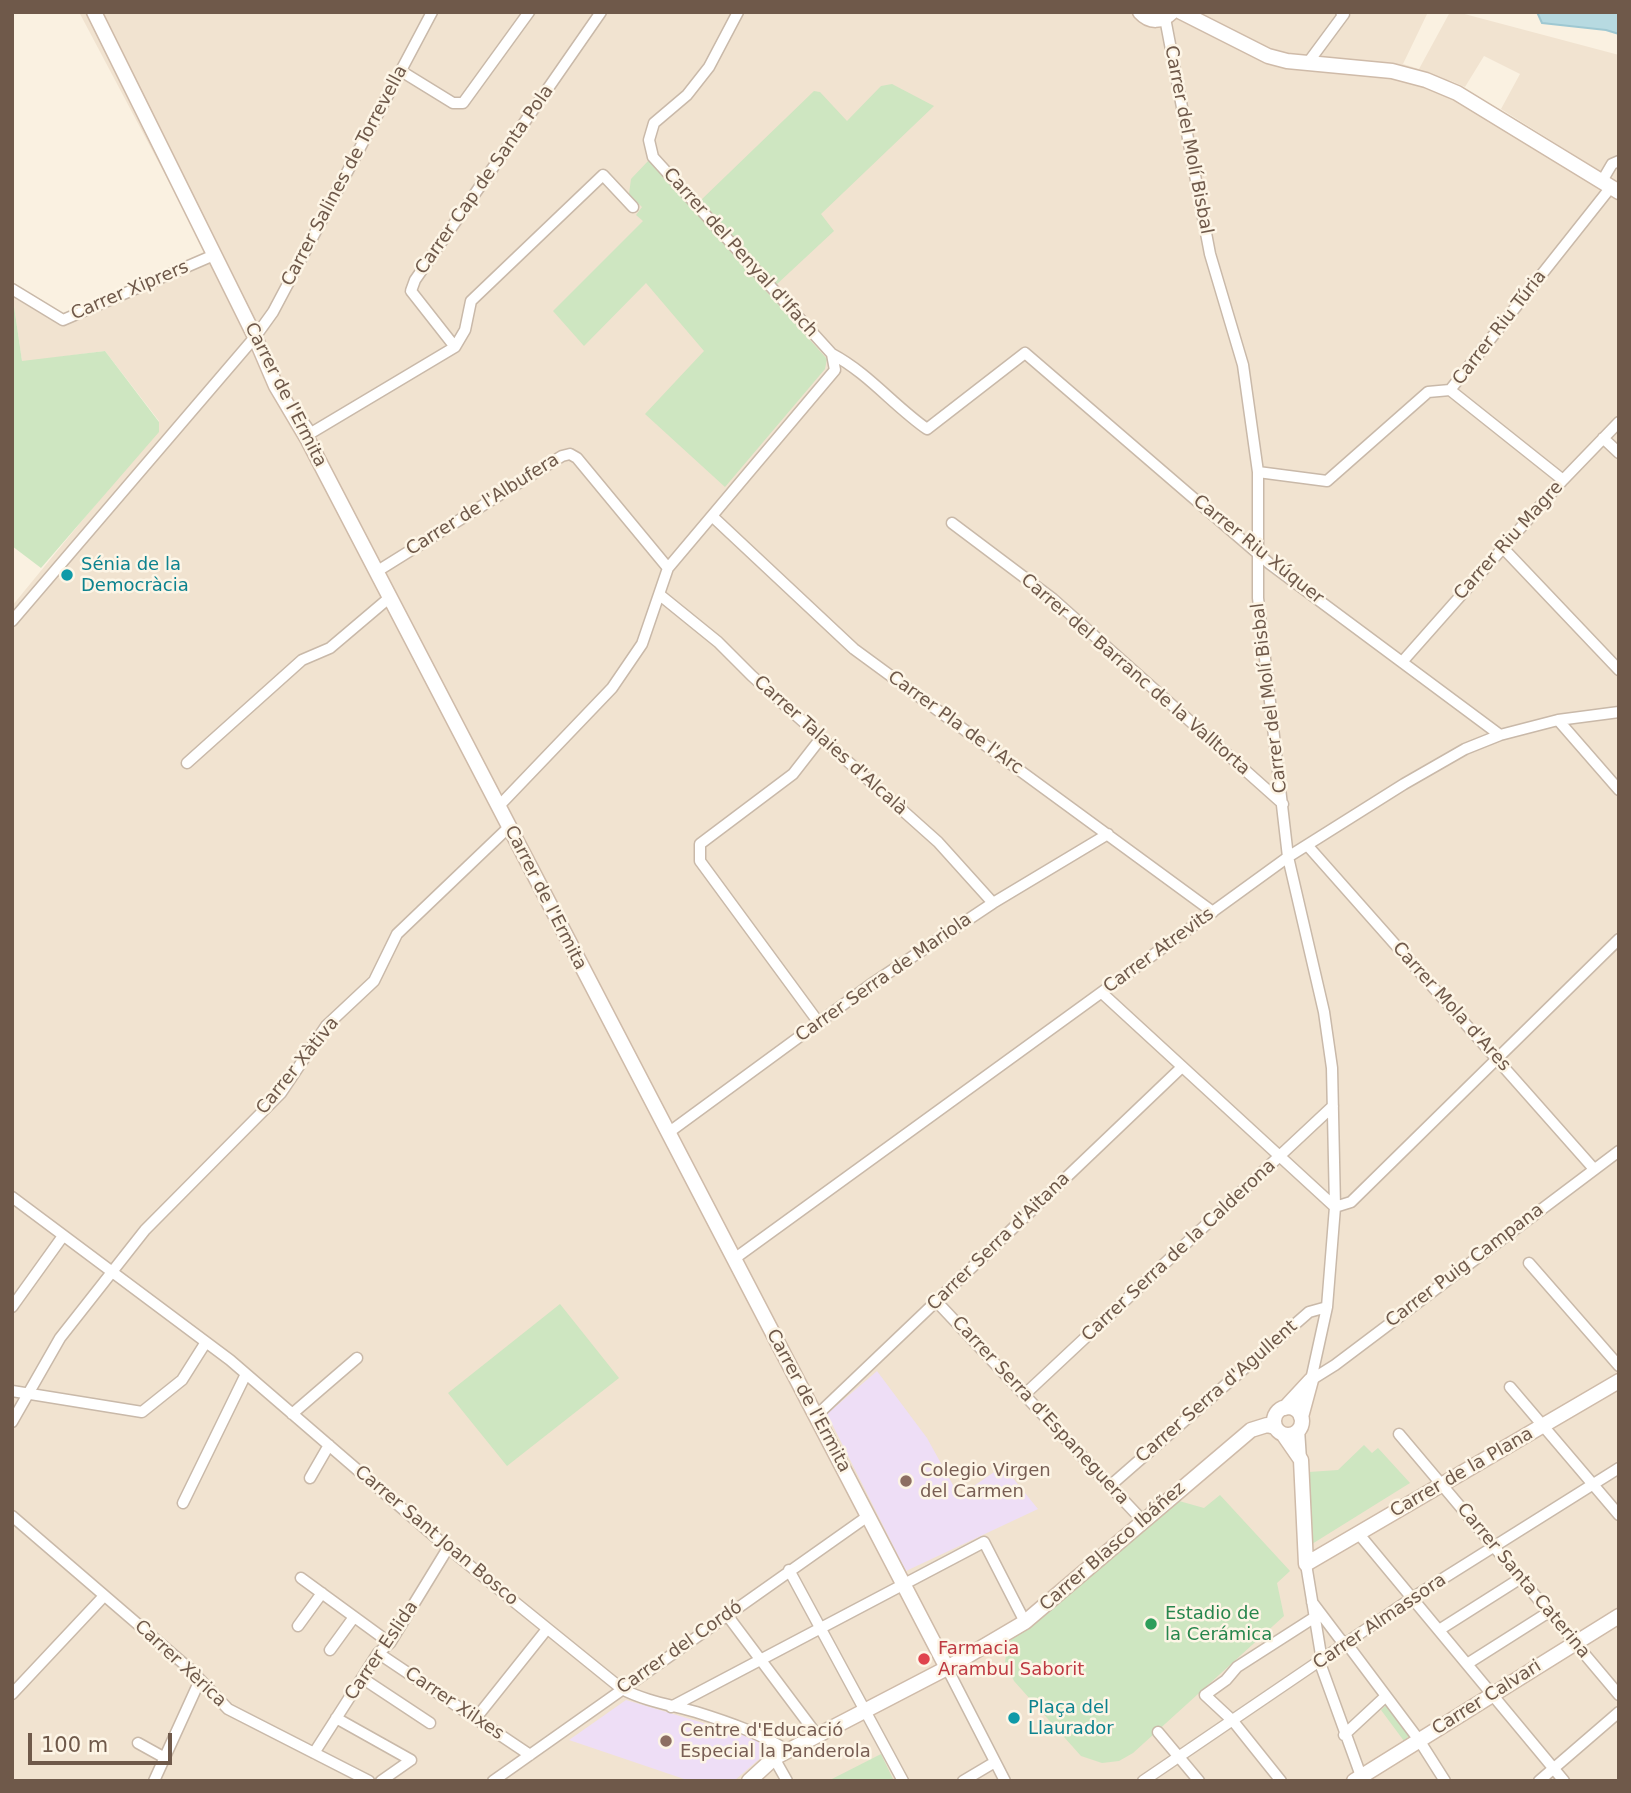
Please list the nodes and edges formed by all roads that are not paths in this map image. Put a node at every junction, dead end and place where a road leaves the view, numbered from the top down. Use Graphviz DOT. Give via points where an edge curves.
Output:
graph roads {
  1 [pos="94,12"];
  2 [pos="432,12"];
  3 [pos="529,12"];
  4 [pos="601,12"];
  5 [pos="738,12"];
  6 [pos="1140,12"];
  7 [pos="1181,12"];
  8 [pos="1341,12"];
  9 [pos="1169,15"];
  10 [pos="1307,64"];
  11 [pos="401,71"];
  12 [pos="1619,161"];
  13 [pos="1611,187"];
  14 [pos="633,207"];
  15 [pos="214,255"];
  16 [pos="12,289"];
  17 [pos="255,337"];
  18 [pos="455,347"];
  19 [pos="1025,352"];
  20 [pos="832,354"];
  21 [pos="276,386"];
  22 [pos="1450,390"];
  23 [pos="1619,422"];
  24 [pos="1603,438"];
  25 [pos="1619,453"];
  26 [pos="1258,472"];
  27 [pos="1563,480"];
  28 [pos="712,516"];
  29 [pos="953,523"];
  30 [pos="1503,548"];
  31 [pos="1258,552"];
  32 [pos="668,568"];
  33 [pos="376,572"];
  34 [pos="660,595"];
  35 [pos="389,598"];
  36 [pos="12,621"];
  37 [pos="1402,662"];
  38 [pos="1619,670"];
  39 [pos="1619,712"];
  40 [pos="1558,720"];
  41 [pos="1500,735"];
  42 [pos="821,738"];
  43 [pos="187,762"];
  44 [pos="1619,790"];
  45 [pos="1283,804"];
  46 [pos="498,807"];
  47 [pos="509,827"];
  48 [pos="1108,834"];
  49 [pos="1307,845"];
  50 [pos="1289,857"];
  51 [pos="993,903"];
  52 [pos="1213,912"];
  53 [pos="1619,939"];
  54 [pos="1102,993"];
  55 [pos="819,1023"];
  56 [pos="1497,1059"];
  57 [pos="1182,1067"];
  58 [pos="1333,1106"];
  59 [pos="668,1133"];
  60 [pos="1619,1151"];
  61 [pos="1279,1156"];
  62 [pos="1594,1168"];
  63 [pos="12,1197"];
  64 [pos="1335,1207"];
  65 [pos="63,1236"];
  66 [pos="734,1259"];
  67 [pos="1529,1263"];
  68 [pos="111,1272"];
  69 [pos="937,1302"];
  70 [pos="12,1307"];
  71 [pos="1327,1307"];
  72 [pos="206,1342"];
  73 [pos="357,1358"];
  74 [pos="1619,1366"];
  75 [pos="246,1374"];
  76 [pos="1311,1380"];
  77 [pos="1619,1381"];
  78 [pos="1510,1388"];
  79 [pos="12,1391"];
  80 [pos="28,1394"];
  81 [pos="1024,1395"];
  82 [pos="1285,1408"];
  83 [pos="292,1414"];
  84 [pos="816,1416"];
  85 [pos="12,1422"];
  86 [pos="1300,1423"];
  87 [pos="1543,1426"];
  88 [pos="1279,1431"];
  89 [pos="1399,1434"];
  90 [pos="329,1445"];
  91 [pos="1301,1460"];
  92 [pos="1619,1468"];
  93 [pos="310,1478"];
  94 [pos="1442,1484"];
  95 [pos="1592,1484"];
  96 [pos="1111,1485"];
  97 [pos="183,1503"];
  98 [pos="1619,1515"];
  99 [pos="12,1516"];
  100 [pos="869,1516"];
  101 [pos="1143,1521"];
  102 [pos="1358,1533"];
  103 [pos="448,1548"];
  104 [pos="1495,1548"];
  105 [pos="1306,1564"];
  106 [pos="789,1570"];
  107 [pos="300,1578"];
  108 [pos="1521,1578"];
  109 [pos="904,1585"];
  110 [pos="322,1593"];
  111 [pos="104,1596"];
  112 [pos="1412,1598"];
  113 [pos="1312,1602"];
  114 [pos="1549,1612"];
  115 [pos="727,1615"];
  116 [pos="1619,1616"];
  117 [pos="354,1617"];
  118 [pos="1315,1617"];
  119 [pos="1025,1622"];
  120 [pos="298,1626"];
  121 [pos="820,1628"];
  122 [pos="547,1629"];
  123 [pos="1439,1630"];
  124 [pos="390,1643"];
  125 [pos="1575,1643"];
  126 [pos="1347,1644"];
  127 [pos="330,1650"];
  128 [pos="378,1653"];
  129 [pos="762,1659"];
  130 [pos="1321,1662"];
  131 [pos="1467,1664"];
  132 [pos="947,1668"];
  133 [pos="362,1678"];
  134 [pos="200,1680"];
  135 [pos="622,1689"];
  136 [pos="12,1694"];
  137 [pos="1493,1695"];
  138 [pos="1619,1695"];
  139 [pos="1386,1696"];
  140 [pos="671,1707"];
  141 [pos="865,1710"];
  142 [pos="1619,1712"];
  143 [pos="336,1718"];
  144 [pos="476,1718"];
  145 [pos="1233,1721"];
  146 [pos="430,1723"];
  147 [pos="1158,1732"];
  148 [pos="817,1735"];
  149 [pos="1344,1735"];
  150 [pos="1419,1740"];
  151 [pos="138,1743"];
  152 [pos="314,1753"];
  153 [pos="781,1754"];
  154 [pos="530,1755"];
  155 [pos="1179,1757"];
  156 [pos="165,1758"];
  157 [pos="995,1762"];
  158 [pos="1554,1768"];
  159 [pos="1358,1779"];
  160 [pos="154,1781"];
  161 [pos="369,1781"];
  162 [pos="381,1781"];
  163 [pos="493,1781"];
  164 [pos="749,1781"];
  165 [pos="787,1781"];
  166 [pos="902,1781"];
  167 [pos="963,1781"];
  168 [pos="1005,1781"];
  169 [pos="1143,1781"];
  170 [pos="1199,1781"];
  171 [pos="1281,1781"];
  172 [pos="1445,1781"];
  173 [pos="1539,1781"];
  174 [pos="1564,1781"];
  1 -- 15 [label="street, Carrer de l'Ermita"];
  2 -- 11 [label="street, Carrer Salines de Torrevella"];
  3 -- 11 [label="street" via="463,103 453,103"];
  4 -- 18 [label="street, Carrer Cap de Santa Pola" via="415,279 411,291"];
  5 -- 20 [label="street, Carrer del Penyal d'Ifach" via="709,67 687,95 654,123 649,140 653,157"];
  6 -- 9 [label="street" via="1151,20"];
  7 -- 10 [label="street" via="1268,56"];
  8 -- 10 [label="street" via="1344,14"];
  9 -- 26 [label="street, Carrer del Molí Bisbal" via="1210,254 1243,365"];
  10 -- 13 [label="street" via="1392,71 1426,80 1457,93"];
  11 -- 17 [label="street, Carrer Salines de Torrevella" via="273,312"];
  12 -- 13 [label="street, Carrer Riu Túria" via="1612,164"];
  13 -- 22 [label="street, Carrer Riu Túria"];
  14 -- 18 [label="street" via="603,175 471,301 465,330"];
  15 -- 16 [label="street, Carrer Xiprers" via="63,320"];
  15 -- 17 [label="street, Carrer de l'Ermita"];
  17 -- 21 [label="street, Carrer de l'Ermita"];
  17 -- 36 [label="street, Carrer Salines de Torrevella"];
  18 -- 21 [label="street" via="312,433"];
  19 -- 20 [label="street, Carrer del Penyal d'Ifach" via="928,429"];
  19 -- 31 [label="street, Carrer Riu Xúquer"];
  20 -- 28 [label="street" via="835,370"];
  21 -- 33 [label="street, Carrer de l'Ermita"];
  22 -- 26 [label="street, Carrer Riu Túria" via="1428,392 1327,481"];
  22 -- 27 [label="street"];
  23 -- 24 [label="street, Carrer Riu Magre"];
  24 -- 25 [label="street"];
  24 -- 27 [label="street, Carrer Riu Magre"];
  26 -- 31 [label="street, Carrer del Molí Bisbal"];
  27 -- 30 [label="street, Carrer Riu Magre"];
  28 -- 32 [label="street"];
  28 -- 48 [label="street, Carrer Pla de l'Arc" via="854,649"];
  29 -- 45 [label="street, Carrer del Barranc de la Valltorta" via="1054,599"];
  30 -- 37 [label="street, Carrer Riu Magre"];
  30 -- 38 [label="street"];
  31 -- 37 [label="street, Carrer Riu Xúquer"];
  31 -- 45 [label="street, Carrer del Molí Bisbal" via="1258,598"];
  32 -- 33 [label="street, Carrer de l'Albufera" via="577,458 565,454"];
  32 -- 34 [label="street"];
  33 -- 35 [label="street, Carrer de l'Ermita"];
  34 -- 42 [label="street, Carrer Talaies d'Alcalà" via="719,642"];
  34 -- 46 [label="street" via="642,644 612,688"];
  35 -- 43 [label="street" via="330,648 302,660"];
  35 -- 46 [label="street, Carrer de l'Ermita"];
  37 -- 41 [label="street, Carrer Riu Xúquer"];
  39 -- 40 [label="street, Carrer Atrevits"];
  40 -- 41 [label="street, Carrer Atrevits"];
  40 -- 44 [label="street"];
  41 -- 49 [label="street, Carrer Atrevits" via="1465,749"];
  42 -- 51 [label="street, Carrer Talaies d'Alcalà" via="938,842"];
  42 -- 55 [label="street" via="793,774 700,844 700,861"];
  45 -- 50 [label="street, Carrer del Molí Bisbal"];
  46 -- 47 [label="street, Carrer de l'Ermita"];
  47 -- 59 [label="street, Carrer de l'Ermita"];
  47 -- 68 [label="street, Carrer Xàtiva" via="397,934 374,981 326,1027 281,1093 145,1230"];
  48 -- 51 [label="street, Carrer Serra de Mariola"];
  48 -- 52 [label="street, Carrer Pla de l'Arc"];
  49 -- 50 [label="street, Carrer Atrevits"];
  49 -- 56 [label="street, Carrer Mola d'Ares"];
  50 -- 52 [label="street, Carrer Atrevits"];
  50 -- 58 [label="street, Carrer del Molí Bisbal" via="1324,1012"];
  51 -- 55 [label="street, Carrer Serra de Mariola"];
  52 -- 54 [label="street, Carrer Atrevits"];
  53 -- 56 [label="street"];
  54 -- 57 [label="street"];
  54 -- 66 [label="street, Carrer Atrevits"];
  55 -- 59 [label="street, Carrer Serra de Mariola"];
  56 -- 62 [label="street, Carrer Mola d'Ares"];
  56 -- 64 [label="street" via="1351,1202"];
  57 -- 61 [label="street"];
  57 -- 69 [label="street, Carrer Serra d'Aitana"];
  58 -- 61 [label="street, Carrer Serra de la Calderona"];
  58 -- 64 [label="street, Carrer del Molí Bisbal"];
  59 -- 66 [label="street, Carrer de l'Ermita"];
  60 -- 62 [label="street, Carrer Puig Campana"];
  61 -- 64 [label="street"];
  61 -- 81 [label="street, Carrer Serra de la Calderona"];
  62 -- 76 [label="street, Carrer Puig Campana"];
  63 -- 65 [label="street, Carrer Sant Joan Bosco"];
  64 -- 71 [label="street, Carrer del Molí Bisbal"];
  65 -- 68 [label="street, Carrer Sant Joan Bosco"];
  65 -- 70 [label="street"];
  66 -- 84 [label="street, Carrer de l'Ermita"];
  67 -- 74 [label="street"];
  68 -- 72 [label="street, Carrer Sant Joan Bosco"];
  68 -- 80 [label="street, Carrer Xàtiva" via="60,1338"];
  69 -- 81 [label="street, Carrer Serra d'Espaneguera"];
  69 -- 84 [label="street, Carrer Serra d'Aitana"];
  71 -- 76 [label="street, Carrer del Molí Bisbal"];
  71 -- 96 [label="street, Carrer Serra d'Agullent" via="1310,1312"];
  72 -- 75 [label="street, Carrer Sant Joan Bosco"];
  72 -- 80 [label="street" via="183,1380 142,1412"];
  73 -- 83 [label="street"];
  75 -- 83 [label="street, Carrer Sant Joan Bosco"];
  75 -- 97 [label="street"];
  76 -- 82 [label="street"];
  76 -- 86 [label="street, Carrer del Molí Bisbal"];
  77 -- 87 [label="street, Carrer de la Plana"];
  78 -- 87 [label="street"];
  79 -- 80 [label="street"];
  80 -- 85 [label="street, Carrer Xàtiva"];
  81 -- 96 [label="street, Carrer Serra d'Espaneguera"];
  82 -- 86 [label="street" via="1293,1408"];
  82 -- 88 [label="street" via="1275,1415"];
  83 -- 90 [label="street, Carrer Sant Joan Bosco"];
  84 -- 100 [label="street, Carrer de l'Ermita"];
  86 -- 88 [label="street" via="1292,1434"];
  86 -- 91 [label="street, Carrer del Molí Bisbal"];
  87 -- 94 [label="street, Carrer de la Plana"];
  87 -- 95 [label="street"];
  88 -- 91 [label="street"];
  88 -- 101 [label="street, Carrer Blasco Ibáñez" via="1267,1425 1251,1430"];
  89 -- 94 [label="street, Carrer Santa Caterina"];
  90 -- 93 [label="street"];
  90 -- 103 [label="street, Carrer Sant Joan Bosco"];
  91 -- 105 [label="street, Carrer del Molí Bisbal"];
  92 -- 95 [label="street, Carrer Almassora"];
  94 -- 102 [label="street, Carrer de la Plana"];
  94 -- 104 [label="street, Carrer Santa Caterina"];
  95 -- 98 [label="street"];
  95 -- 104 [label="street, Carrer Almassora"];
  96 -- 101 [label="street, Carrer Serra d'Espaneguera"];
  99 -- 111 [label="street, Carrer Xèrica"];
  100 -- 106 [label="street, Carrer del Cordó"];
  100 -- 109 [label="street, Carrer de l'Ermita"];
  101 -- 119 [label="street, Carrer Blasco Ibáñez"];
  102 -- 105 [label="street, Carrer de la Plana"];
  102 -- 112 [label="street"];
  103 -- 122 [label="street, Carrer Sant Joan Bosco"];
  103 -- 124 [label="street, Carrer Eslida"];
  104 -- 108 [label="street, Carrer Santa Caterina"];
  104 -- 112 [label="street, Carrer Almassora"];
  105 -- 113 [label="street, Carrer del Molí Bisbal"];
  106 -- 115 [label="street, Carrer del Cordó"];
  106 -- 121 [label="street"];
  107 -- 110 [label="street"];
  108 -- 114 [label="street, Carrer Santa Caterina"];
  108 -- 123 [label="street"];
  109 -- 119 [label="street" via="984,1542"];
  109 -- 121 [label="street"];
  109 -- 132 [label="street, Carrer de l'Ermita"];
  110 -- 117 [label="street"];
  110 -- 120 [label="street"];
  111 -- 134 [label="street, Carrer Xèrica"];
  111 -- 136 [label="street"];
  112 -- 123 [label="street"];
  112 -- 126 [label="street, Carrer Almassora"];
  113 -- 118 [label="street, Carrer del Molí Bisbal"];
  113 -- 126 [label="street"];
  114 -- 125 [label="street, Carrer Santa Caterina"];
  114 -- 131 [label="street"];
  115 -- 129 [label="street"];
  115 -- 135 [label="street, Carrer del Cordó"];
  116 -- 125 [label="street, Carrer Calvari"];
  117 -- 124 [label="street"];
  117 -- 127 [label="street"];
  118 -- 130 [label="street, Carrer del Molí Bisbal"];
  118 -- 145 [label="street" via="1237,1667 1205,1695"];
  119 -- 132 [label="street, Carrer Blasco Ibáñez"];
  121 -- 129 [label="street"];
  121 -- 141 [label="street"];
  122 -- 135 [label="street, Carrer Sant Joan Bosco"];
  122 -- 144 [label="street"];
  123 -- 131 [label="street"];
  124 -- 128 [label="street, Carrer Eslida"];
  125 -- 137 [label="street, Carrer Calvari"];
  125 -- 138 [label="street, Carrer Santa Caterina"];
  126 -- 130 [label="street, Carrer Almassora"];
  126 -- 139 [label="street"];
  128 -- 133 [label="street, Carrer Eslida"];
  128 -- 144 [label="street, Carrer Xilxes"];
  129 -- 140 [label="street"];
  129 -- 148 [label="street"];
  130 -- 145 [label="street, Carrer Almassora"];
  130 -- 149 [label="street, Carrer del Molí Bisbal"];
  131 -- 137 [label="street"];
  132 -- 141 [label="street, Carrer Blasco Ibáñez"];
  132 -- 157 [label="street, Carrer de l'Ermita"];
  133 -- 143 [label="street, Carrer Eslida"];
  133 -- 146 [label="street"];
  134 -- 152 [label="street, Carrer Xèrica" via="228,1709"];
  134 -- 156 [label="street"];
  135 -- 140 [label="street, Carrer Sant Joan Bosco"];
  135 -- 154 [label="street, Carrer del Cordó"];
  137 -- 150 [label="street, Carrer Calvari"];
  137 -- 158 [label="street"];
  139 -- 149 [label="street"];
  139 -- 150 [label="street"];
  140 -- 153 [label="street, Carrer Sant Joan Bosco" via="766,1737"];
  141 -- 148 [label="street, Carrer Blasco Ibáñez"];
  141 -- 166 [label="street"];
  142 -- 158 [label="street"];
  143 -- 152 [label="street, Carrer Eslida"];
  143 -- 162 [label="street" via="411,1760"];
  144 -- 154 [label="street, Carrer Xilxes"];
  145 -- 155 [label="street, Carrer Almassora"];
  145 -- 171 [label="street"];
  147 -- 155 [label="street"];
  148 -- 153 [label="street, Carrer Blasco Ibáñez"];
  149 -- 159 [label="street, Carrer del Molí Bisbal"];
  150 -- 159 [label="street, Carrer Calvari"];
  150 -- 172 [label="street"];
  151 -- 156 [label="street"];
  152 -- 161 [label="street, Carrer Xèrica"];
  153 -- 164 [label="street, Carrer Blasco Ibáñez"];
  153 -- 165 [label="street"];
  154 -- 163 [label="street, Carrer del Cordó"];
  155 -- 169 [label="street, Carrer Almassora"];
  155 -- 170 [label="street"];
  156 -- 160 [label="street"];
  157 -- 167 [label="street"];
  157 -- 168 [label="street, Carrer de l'Ermita"];
  158 -- 173 [label="street"];
  158 -- 174 [label="street"];
}
